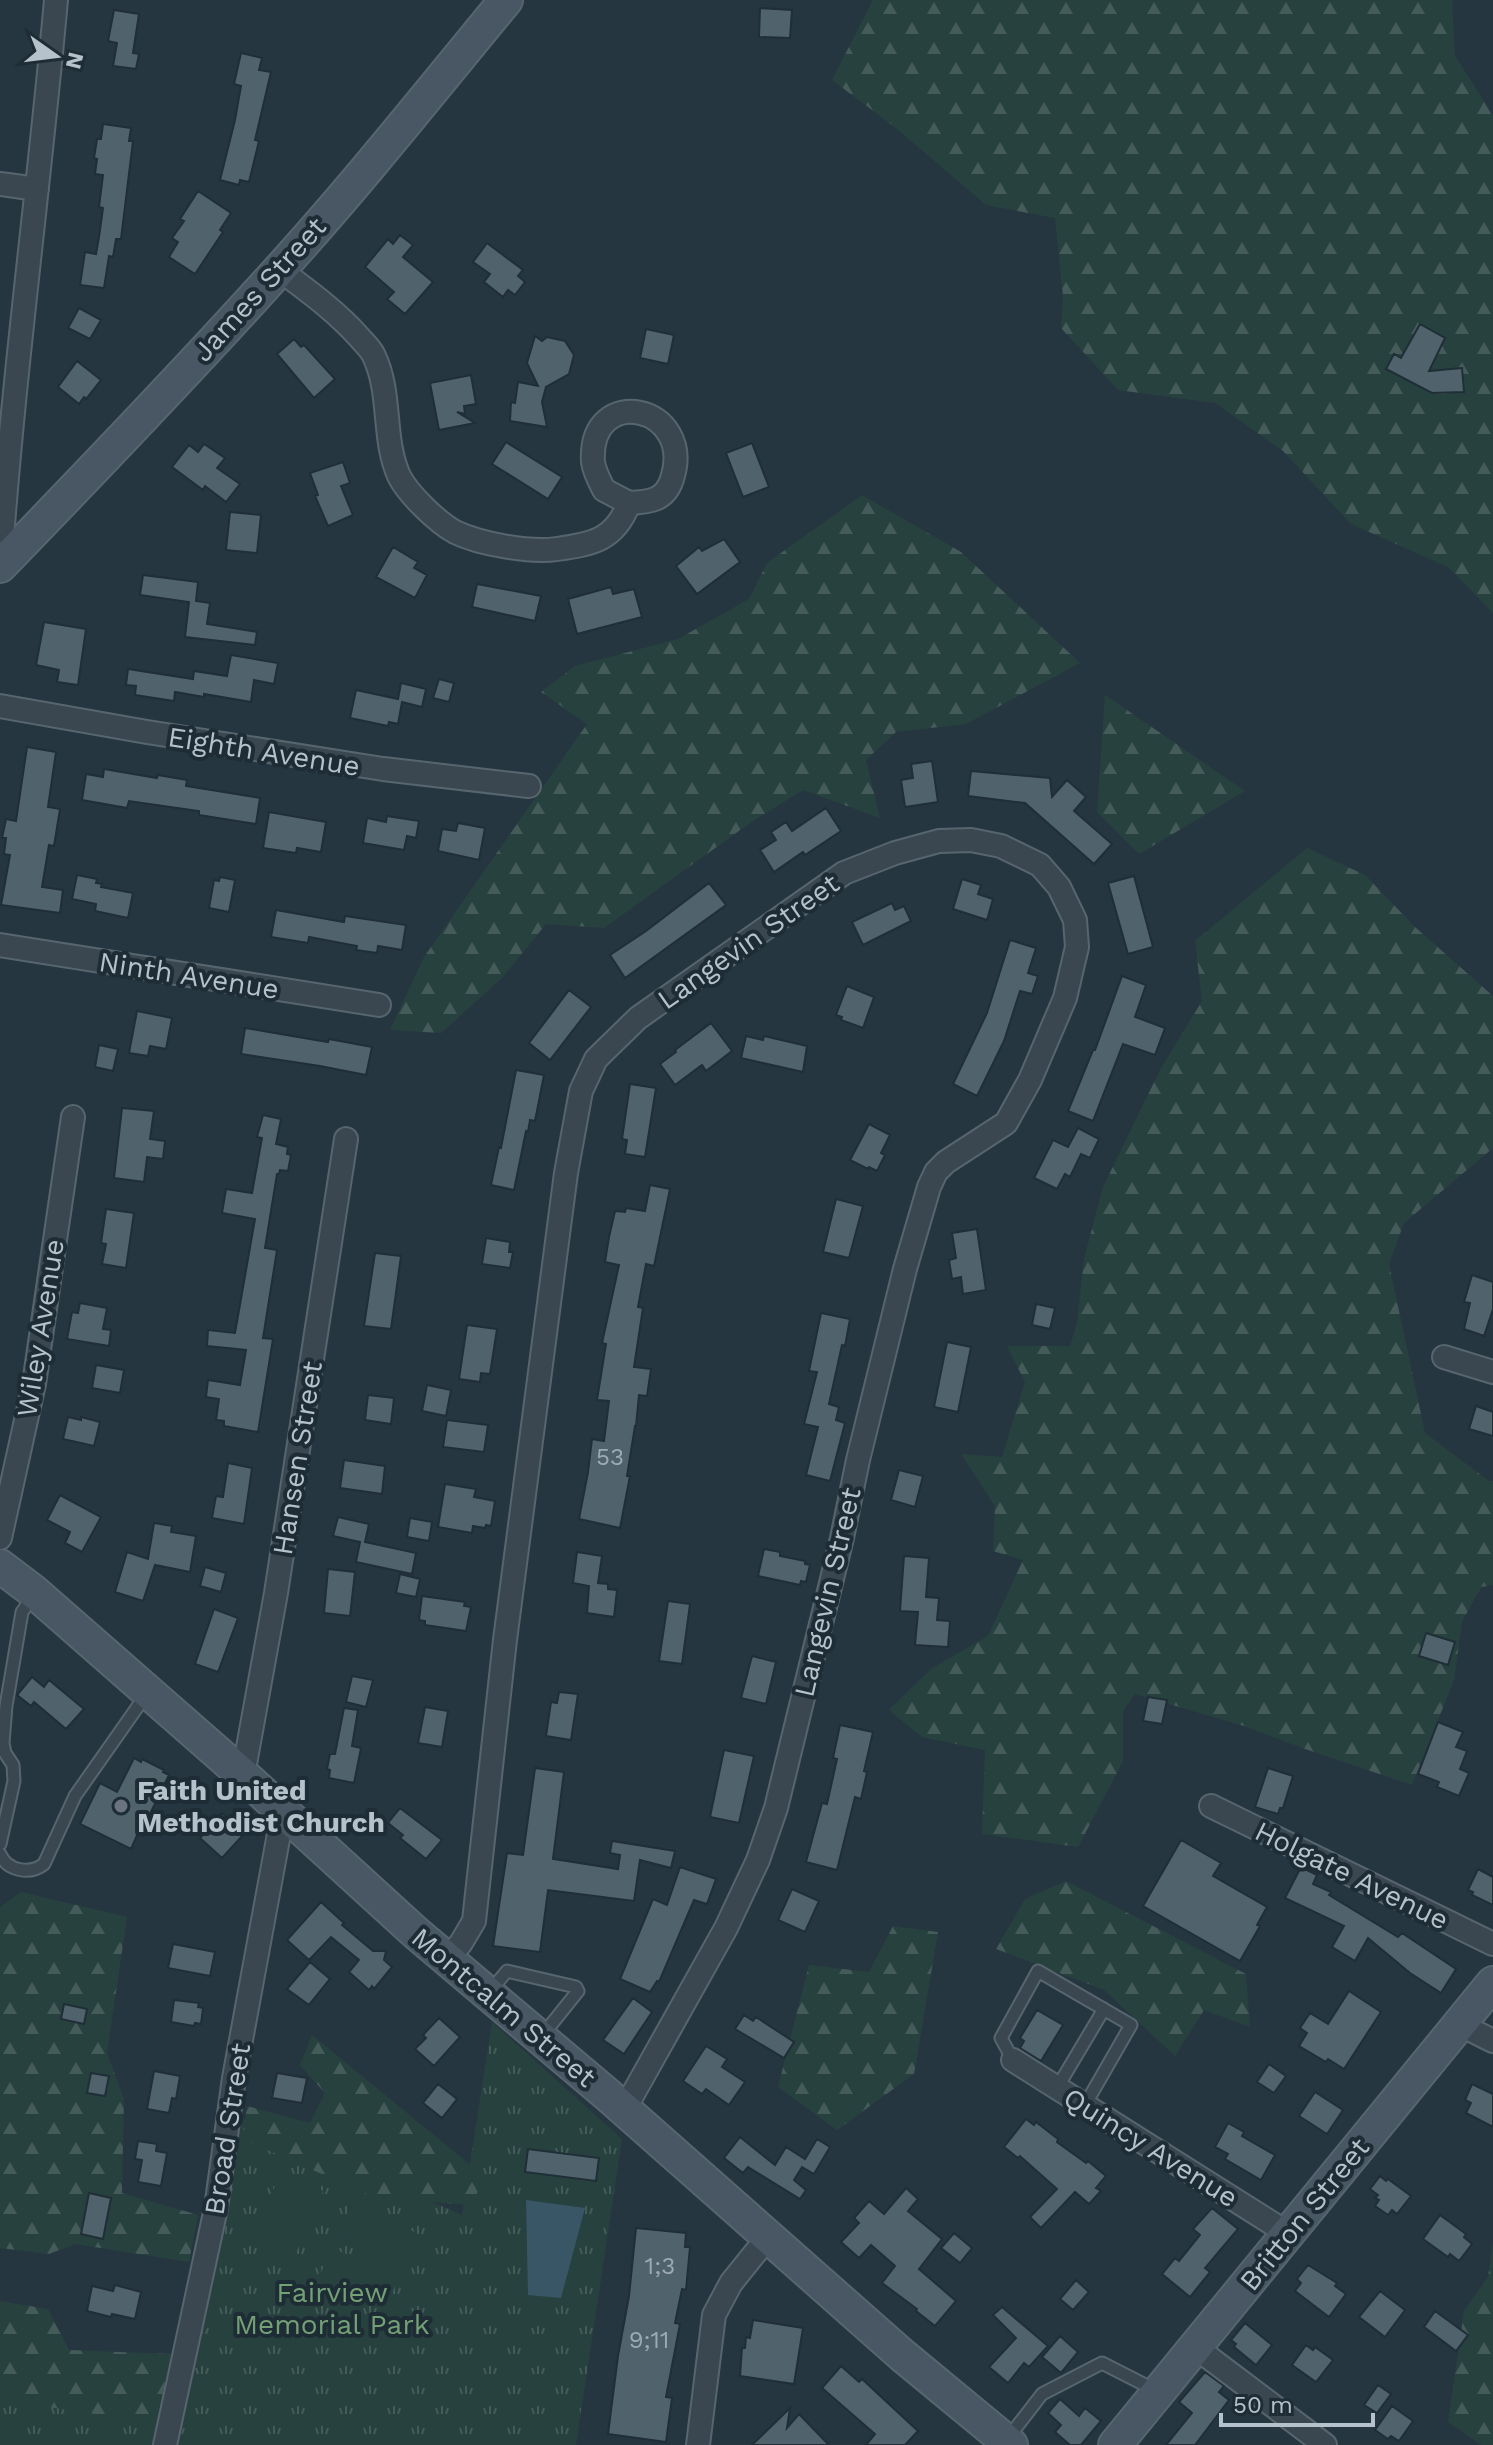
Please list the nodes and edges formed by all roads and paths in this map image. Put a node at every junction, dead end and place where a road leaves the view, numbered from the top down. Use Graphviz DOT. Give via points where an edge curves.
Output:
graph roads {
  1 [pos="56,0"];
  2 [pos="506,0"];
  3 [pos="0,184"];
  4 [pos="37,189"];
  5 [pos="280,270"];
  6 [pos="4,435"];
  7 [pos="629,503"];
  8 [pos="0,566"];
  9 [pos="0,706"];
  10 [pos="529,786"];
  11 [pos="0,945"];
  12 [pos="379,1005"];
  13 [pos="73,1117"];
  14 [pos="346,1139"];
  15 [pos="1444,1357"];
  16 [pos="1493,1372"];
  17 [pos="0,1538"];
  18 [pos="0,1566"];
  19 [pos="35,1593"];
  20 [pos="148,1692"];
  21 [pos="243,1775"];
  22 [pos="1211,1806"];
  23 [pos="283,1812"];
  24 [pos="0,1844"];
  25 [pos="0,1854"];
  26 [pos="1493,1944"];
  27 [pos="447,1959"];
  28 [pos="1493,1983"];
  29 [pos="488,1994"];
  30 [pos="1104,2009"];
  31 [pos="1459,2024"];
  32 [pos="540,2038"];
  33 [pos="1493,2041"];
  34 [pos="1013,2060"];
  35 [pos="1057,2088"];
  36 [pos="1085,2105"];
  37 [pos="624,2110"];
  38 [pos="1289,2234"];
  39 [pos="768,2237"];
  40 [pos="1195,2347"];
  41 [pos="1158,2392"];
  42 [pos="1006,2444"];
  43 [pos="165,2445"];
  44 [pos="698,2445"];
  45 [pos="1115,2445"];
  46 [pos="1325,2445"];
  1 -- 4 [label="street"];
  2 -- 5 [label="main road, James Street"];
  3 -- 4 [label="street"];
  4 -- 6 [label="street"];
  5 -- 7 [label="street" via="343,318 374,355 385,387 399,476 417,501 454,531 547,551 590,545 615,530"];
  5 -- 8 [label="main road, James Street"];
  6 -- 8 [label="street"];
  7 -- 7 [label="street" via="652,502 663,495 675,472 677,453 668,432 658,419 642,413 605,420 596,434 593,464 604,490"];
  9 -- 10 [label="street, Eighth Avenue" via="383,769"];
  11 -- 12 [label="street, Ninth Avenue"];
  13 -- 17 [label="street, Wiley Avenue" via="34,1384"];
  14 -- 21 [label="street, Hansen Street"];
  15 -- 16 [label="street"];
  18 -- 19 [label="main road, Montcalm Street"];
  19 -- 20 [label="main road, Montcalm Street"];
  19 -- 24 [label="lane" via="22,1612 6,1706 3,1743 14,1781"];
  20 -- 21 [label="main road, Montcalm Street"];
  20 -- 25 [label="lane" via="75,1796 44,1864 26,1871 11,1867"];
  21 -- 23 [label="main road, Montcalm Street"];
  22 -- 26 [label="street, Holgate Avenue"];
  23 -- 27 [label="main road, Montcalm Street"];
  23 -- 43 [label="street, Broad Street" via="216,2208"];
  27 -- 29 [label="main road, Montcalm Street"];
  27 -- 37 [label="street, Langevin Street" via="474,1921 566,1173 581,1091 596,1059 638,1018 844,873 939,841 1001,846 1040,865 1059,887 1075,920 1077,947 1065,998 1006,1123 946,1162 929,1187 772,1821 726,1928"];
  28 -- 31 [label="main road, Britton Street"];
  29 -- 32 [label="main road, Montcalm Street"];
  29 -- 32 [label="lane" via="507,1971 576,1987"];
  30 -- 34 [label="lane" via="1038,1971 1001,2038"];
  30 -- 35 [label="lane"];
  30 -- 36 [label="lane" via="1131,2025"];
  31 -- 33 [label="street"];
  31 -- 38 [label="main road, Britton Street"];
  32 -- 37 [label="main road, Montcalm Street"];
  34 -- 35 [label="street, Quincy Avenue"];
  35 -- 36 [label="street, Quincy Avenue"];
  36 -- 38 [label="street, Quincy Avenue"];
  37 -- 39 [label="main road, Montcalm Street"];
  38 -- 40 [label="main road, Britton Street"];
  39 -- 42 [label="main road, Montcalm Street"];
  39 -- 44 [label="street" via="731,2283 714,2315"];
  40 -- 41 [label="main road, Britton Street"];
  40 -- 46 [label="street"];
  41 -- 42 [label="lane" via="1102,2363 1042,2394"];
  41 -- 45 [label="main road, Britton Street"];
}
